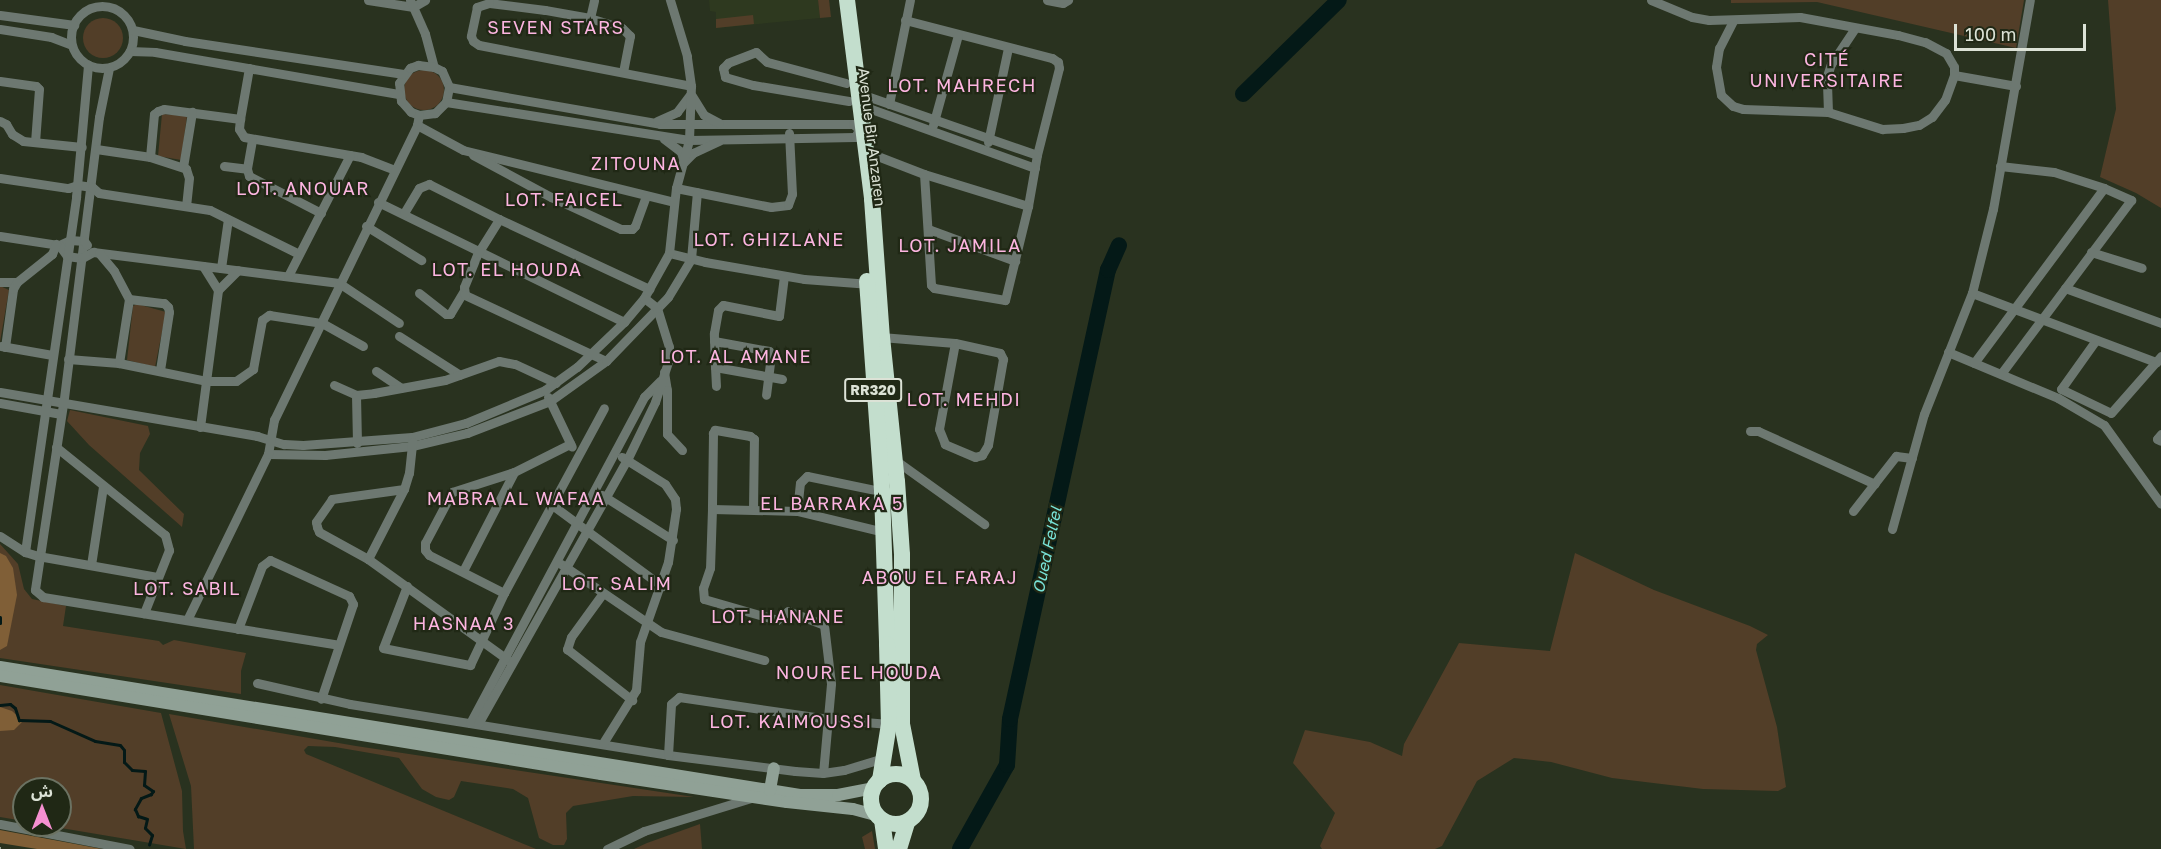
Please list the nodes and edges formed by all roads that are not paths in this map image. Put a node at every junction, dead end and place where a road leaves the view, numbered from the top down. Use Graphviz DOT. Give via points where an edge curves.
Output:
graph roads {
  1 [pos="368,0"];
  2 [pos="425,0"];
  3 [pos="546,0"];
  4 [pos="594,0"];
  5 [pos="670,0"];
  6 [pos="838,0"];
  7 [pos="847,0"];
  8 [pos="910,0"];
  9 [pos="1047,0"];
  10 [pos="1068,0"];
  11 [pos="1651,0"];
  12 [pos="2030,0"];
  13 [pos="100,3"];
  14 [pos="411,3"];
  15 [pos="113,4"];
  16 [pos="545,10"];
  17 [pos="0,15"];
  18 [pos="590,18"];
  19 [pos="905,20"];
  20 [pos="1733,21"];
  21 [pos="74,25"];
  22 [pos="1855,28"];
  23 [pos="0,29"];
  24 [pos="133,30"];
  25 [pos="958,35"];
  26 [pos="72,45"];
  27 [pos="1008,48"];
  28 [pos="130,51"];
  29 [pos="88,65"];
  30 [pos="434,67"];
  31 [pos="109,68"];
  32 [pos="249,68"];
  33 [pos="623,72"];
  34 [pos="404,74"];
  35 [pos="1954,75"];
  36 [pos="0,81"];
  37 [pos="2016,86"];
  38 [pos="449,87"];
  39 [pos="691,90"];
  40 [pos="398,94"];
  41 [pos="853,95"];
  42 [pos="446,102"];
  43 [pos="889,104"];
  44 [pos="192,112"];
  45 [pos="1828,112"];
  46 [pos="240,119"];
  47 [pos="418,120"];
  48 [pos="0,122"];
  49 [pos="652,123"];
  50 [pos="690,125"];
  51 [pos="726,125"];
  52 [pos="933,125"];
  53 [pos="788,126"];
  54 [pos="859,129"];
  55 [pos="660,136"];
  56 [pos="790,138"];
  57 [pos="724,139"];
  58 [pos="988,139"];
  59 [pos="252,140"];
  60 [pos="689,140"];
  61 [pos="35,142"];
  62 [pos="82,147"];
  63 [pos="96,149"];
  64 [pos="986,149"];
  65 [pos="463,150"];
  66 [pos="867,152"];
  67 [pos="350,155"];
  68 [pos="1037,155"];
  69 [pos="150,157"];
  70 [pos="684,162"];
  71 [pos="224,166"];
  72 [pos="2000,166"];
  73 [pos="183,167"];
  74 [pos="1035,168"];
  75 [pos="247,169"];
  76 [pos="395,170"];
  77 [pos="924,174"];
  78 [pos="0,178"];
  79 [pos="73,187"];
  80 [pos="676,188"];
  81 [pos="2104,188"];
  82 [pos="697,192"];
  83 [pos="94,193"];
  84 [pos="646,196"];
  85 [pos="76,197"];
  86 [pos="378,202"];
  87 [pos="674,202"];
  88 [pos="186,206"];
  89 [pos="1028,206"];
  90 [pos="321,213"];
  91 [pos="404,213"];
  92 [pos="228,219"];
  93 [pos="499,219"];
  94 [pos="366,226"];
  95 [pos="928,229"];
  96 [pos="0,236"];
  97 [pos="70,240"];
  98 [pos="84,242"];
  99 [pos="58,244"];
  100 [pos="96,252"];
  101 [pos="2091,252"];
  102 [pos="478,253"];
  103 [pos="669,253"];
  104 [pos="299,254"];
  105 [pos="67,256"];
  106 [pos="82,258"];
  107 [pos="690,259"];
  108 [pos="421,260"];
  109 [pos="1015,261"];
  110 [pos="203,266"];
  111 [pos="221,268"];
  112 [pos="2142,268"];
  113 [pos="238,270"];
  114 [pos="288,276"];
  115 [pos="784,276"];
  116 [pos="0,282"];
  117 [pos="17,282"];
  118 [pos="339,283"];
  119 [pos="873,285"];
  120 [pos="2065,288"];
  121 [pos="649,289"];
  122 [pos="219,291"];
  123 [pos="464,291"];
  124 [pos="419,293"];
  125 [pos="1972,293"];
  126 [pos="644,298"];
  127 [pos="129,299"];
  128 [pos="657,308"];
  129 [pos="2014,310"];
  130 [pos="2041,320"];
  131 [pos="2161,321"];
  132 [pos="624,322"];
  133 [pos="321,323"];
  134 [pos="399,323"];
  135 [pos="399,336"];
  136 [pos="876,336"];
  137 [pos="2096,340"];
  138 [pos="714,341"];
  139 [pos="955,343"];
  140 [pos="3,346"];
  141 [pos="363,346"];
  142 [pos="1948,352"];
  143 [pos="593,353"];
  144 [pos="52,355"];
  145 [pos="68,359"];
  146 [pos="2158,359"];
  147 [pos="606,361"];
  148 [pos="119,363"];
  149 [pos="1974,363"];
  150 [pos="714,367"];
  151 [pos="159,370"];
  152 [pos="376,371"];
  153 [pos="2001,374"];
  154 [pos="460,375"];
  155 [pos="768,376"];
  156 [pos="662,377"];
  157 [pos="782,378"];
  158 [pos="207,381"];
  159 [pos="556,383"];
  160 [pos="334,385"];
  161 [pos="716,386"];
  162 [pos="401,388"];
  163 [pos="545,390"];
  164 [pos="0,392"];
  165 [pos="356,395"];
  166 [pos="766,396"];
  167 [pos="550,401"];
  168 [pos="0,403"];
  169 [pos="63,404"];
  170 [pos="46,405"];
  171 [pos="604,408"];
  172 [pos="61,414"];
  173 [pos="200,427"];
  174 [pos="1750,431"];
  175 [pos="2161,434"];
  176 [pos="269,441"];
  177 [pos="2161,441"];
  178 [pos="412,442"];
  179 [pos="357,443"];
  180 [pos="570,444"];
  181 [pos="56,447"];
  182 [pos="682,450"];
  183 [pos="615,453"];
  184 [pos="268,454"];
  185 [pos="579,456"];
  186 [pos="1912,458"];
  187 [pos="627,460"];
  188 [pos="895,460"];
  189 [pos="514,472"];
  190 [pos="1875,483"];
  191 [pos="103,487"];
  192 [pos="404,489"];
  193 [pos="594,491"];
  194 [pos="890,493"];
  195 [pos="606,497"];
  196 [pos="2161,504"];
  197 [pos="552,505"];
  198 [pos="712,508"];
  199 [pos="753,508"];
  200 [pos="797,511"];
  201 [pos="1853,511"];
  202 [pos="576,523"];
  203 [pos="984,524"];
  204 [pos="587,529"];
  205 [pos="1892,529"];
  206 [pos="884,532"];
  207 [pos="901,532"];
  208 [pos="0,536"];
  209 [pos="673,540"];
  210 [pos="25,552"];
  211 [pos="38,556"];
  212 [pos="368,559"];
  213 [pos="557,561"];
  214 [pos="91,565"];
  215 [pos="566,567"];
  216 [pos="463,571"];
  217 [pos="157,577"];
  218 [pos="406,586"];
  219 [pos="662,586"];
  220 [pos="504,593"];
  221 [pos="603,593"];
  222 [pos="537,599"];
  223 [pos="546,605"];
  224 [pos="144,613"];
  225 [pos="187,620"];
  226 [pos="645,624"];
  227 [pos="238,629"];
  228 [pos="482,639"];
  229 [pos="338,645"];
  230 [pos="504,657"];
  231 [pos="764,660"];
  232 [pos="513,663"];
  233 [pos="0,667"];
  234 [pos="0,676"];
  235 [pos="257,683"];
  236 [pos="321,699"];
  237 [pos="632,699"];
  238 [pos="828,719"];
  239 [pos="474,723"];
  240 [pos="889,724"];
  241 [pos="603,743"];
  242 [pos="668,755"];
  243 [pos="885,757"];
  244 [pos="774,768"];
  245 [pos="823,773"];
  246 [pos="913,780"];
  247 [pos="877,784"];
  248 [pos="770,790"];
  249 [pos="754,798"];
  250 [pos="879,817"];
  251 [pos="907,823"];
  252 [pos="0,824"];
  253 [pos="130,849"];
  254 [pos="607,849"];
  255 [pos="886,849"];
  256 [pos="899,849"];
  1 -- 14 [label="street"];
  2 -- 14 [label="street"];
  3 -- 16 [label="street"];
  4 -- 18 [label="street"];
  5 -- 39 [label="street" via="687,57"];
  6 -- 41 [label="highway, Avenue Bir Anzaren / RR320"];
  7 -- 41 [label="highway, Avenue Bir Anzaren / RR320"];
  8 -- 19 [label="street"];
  9 -- 10 [label="street"];
  11 -- 20 [label="street" via="1692,16"];
  12 -- 37 [label="street"];
  13 -- 15 [label="street"];
  13 -- 21 [label="street" via="82,14"];
  14 -- 30 [label="street"];
  15 -- 24 [label="street"];
  16 -- 18 [label="street"];
  16 -- 33 [label="street" via="482,4 477,7 471,36 479,45"];
  17 -- 21 [label="street"];
  18 -- 33 [label="street" via="627,31 630,36"];
  19 -- 25 [label="street"];
  19 -- 43 [label="street"];
  20 -- 22 [label="street" via="1800,17"];
  20 -- 45 [label="street" via="1716,56 1721,95 1727,102 1743,109"];
  21 -- 26 [label="street"];
  22 -- 35 [label="street" via="1925,42 1946,53"];
  22 -- 45 [label="street" via="1827,76"];
  23 -- 26 [label="street"];
  24 -- 28 [label="street"];
  24 -- 34 [label="street"];
  25 -- 27 [label="street"];
  25 -- 52 [label="street"];
  26 -- 29 [label="street"];
  27 -- 58 [label="street"];
  27 -- 68 [label="street" via="1058,62"];
  28 -- 31 [label="street" via="125,59"];
  28 -- 32 [label="street"];
  29 -- 31 [label="street"];
  29 -- 62 [label="street"];
  30 -- 34 [label="street" via="417,65"];
  30 -- 38 [label="street" via="441,71"];
  31 -- 63 [label="street"];
  32 -- 40 [label="street"];
  32 -- 46 [label="street"];
  33 -- 39 [label="street"];
  34 -- 40 [label="street"];
  35 -- 37 [label="street"];
  35 -- 45 [label="street" via="1940,107 1919,125 1882,129"];
  36 -- 61 [label="street" via="39,89"];
  37 -- 72 [label="street"];
  38 -- 42 [label="street"];
  38 -- 49 [label="street"];
  39 -- 49 [label="street" via="677,112"];
  39 -- 50 [label="street"];
  39 -- 51 [label="street" via="704,115"];
  40 -- 47 [label="street"];
  41 -- 41 [label="street" via="767,62 756,52 723,68 726,77 753,85"];
  41 -- 43 [label="street"];
  41 -- 52 [label="street"];
  41 -- 54 [label="highway, Avenue Bir Anzaren / RR320"];
  42 -- 47 [label="street" via="435,113"];
  42 -- 55 [label="street"];
  43 -- 52 [label="street"];
  44 -- 46 [label="street"];
  44 -- 69 [label="street" via="164,109 154,114"];
  44 -- 73 [label="street"];
  46 -- 59 [label="street" via="241,133"];
  47 -- 65 [label="street"];
  47 -- 76 [label="street"];
  48 -- 61 [label="street" via="16,138"];
  49 -- 50 [label="street"];
  50 -- 51 [label="street"];
  50 -- 60 [label="street"];
  51 -- 53 [label="street"];
  52 -- 58 [label="street"];
  52 -- 64 [label="street"];
  53 -- 54 [label="street"];
  53 -- 56 [label="street"];
  54 -- 56 [label="street"];
  54 -- 66 [label="highway, Avenue Bir Anzaren / RR320"];
  54 -- 119 [label="highway, Avenue Bir Anzaren / RR320"];
  55 -- 60 [label="street"];
  55 -- 70 [label="street" via="681,152"];
  56 -- 57 [label="street"];
  56 -- 82 [label="street" via="792,194 788,205 771,207"];
  57 -- 60 [label="street"];
  57 -- 70 [label="street" via="693,153"];
  58 -- 64 [label="street"];
  58 -- 68 [label="street"];
  59 -- 67 [label="street"];
  59 -- 75 [label="street"];
  60 -- 70 [label="street"];
  61 -- 62 [label="street"];
  62 -- 79 [label="street"];
  63 -- 69 [label="street"];
  63 -- 83 [label="street"];
  64 -- 74 [label="street"];
  65 -- 84 [label="street"];
  65 -- 84 [label="street" via="621,229 635,226"];
  66 -- 77 [label="street"];
  66 -- 119 [label="highway, Avenue Bir Anzaren / RR320"];
  67 -- 76 [label="street"];
  67 -- 90 [label="street"];
  68 -- 74 [label="street"];
  69 -- 73 [label="street"];
  70 -- 80 [label="street"];
  71 -- 75 [label="street"];
  72 -- 81 [label="street" via="2054,172"];
  72 -- 125 [label="street"];
  73 -- 88 [label="street" via="189,172"];
  74 -- 89 [label="street"];
  75 -- 90 [label="street" via="249,176 263,185"];
  76 -- 86 [label="street"];
  77 -- 89 [label="street"];
  77 -- 95 [label="street"];
  78 -- 79 [label="street"];
  79 -- 83 [label="street"];
  79 -- 85 [label="street"];
  80 -- 82 [label="street"];
  80 -- 87 [label="street"];
  81 -- 101 [label="street" via="2131,200"];
  81 -- 129 [label="street"];
  82 -- 107 [label="street"];
  83 -- 85 [label="street"];
  83 -- 88 [label="street"];
  83 -- 98 [label="street"];
  84 -- 87 [label="street"];
  85 -- 97 [label="street"];
  86 -- 91 [label="street"];
  86 -- 94 [label="street"];
  87 -- 103 [label="street"];
  88 -- 92 [label="street" via="210,210"];
  89 -- 109 [label="street"];
  90 -- 104 [label="street"];
  91 -- 93 [label="street" via="420,188 429,184"];
  91 -- 102 [label="street"];
  92 -- 104 [label="street"];
  92 -- 111 [label="street"];
  93 -- 102 [label="street"];
  93 -- 121 [label="street"];
  94 -- 108 [label="street"];
  94 -- 118 [label="street"];
  95 -- 109 [label="street"];
  95 -- 109 [label="street" via="929,282 934,288 1005,300"];
  96 -- 99 [label="street"];
  97 -- 98 [label="street"];
  97 -- 99 [label="street"];
  97 -- 105 [label="street"];
  98 -- 100 [label="street"];
  98 -- 106 [label="street"];
  99 -- 105 [label="street"];
  99 -- 117 [label="street" via="52,254"];
  100 -- 106 [label="street"];
  100 -- 110 [label="street"];
  100 -- 127 [label="street" via="114,271"];
  101 -- 112 [label="street"];
  101 -- 120 [label="street"];
  102 -- 123 [label="street"];
  102 -- 132 [label="street"];
  103 -- 107 [label="street"];
  103 -- 121 [label="street"];
  104 -- 114 [label="street"];
  105 -- 106 [label="street"];
  105 -- 144 [label="street"];
  106 -- 145 [label="street"];
  107 -- 115 [label="street"];
  107 -- 128 [label="street"];
  110 -- 111 [label="street"];
  110 -- 122 [label="street"];
  111 -- 113 [label="street"];
  113 -- 114 [label="street"];
  113 -- 122 [label="street"];
  114 -- 118 [label="street"];
  115 -- 119 [label="street"];
  115 -- 138 [label="street" via="778,316 723,305 718,310"];
  116 -- 117 [label="street"];
  117 -- 140 [label="street" via="11,294"];
  118 -- 133 [label="street"];
  118 -- 134 [label="street"];
  119 -- 136 [label="highway, Avenue Bir Anzaren / RR320"];
  120 -- 130 [label="street"];
  120 -- 131 [label="street"];
  121 -- 126 [label="street"];
  122 -- 158 [label="street"];
  123 -- 124 [label="street" via="450,314"];
  123 -- 143 [label="street" via="468,297"];
  125 -- 129 [label="street"];
  125 -- 142 [label="street"];
  126 -- 128 [label="street"];
  126 -- 132 [label="street"];
  127 -- 148 [label="street"];
  127 -- 151 [label="street" via="164,303 168,307"];
  128 -- 147 [label="street"];
  128 -- 156 [label="street" via="669,347"];
  129 -- 130 [label="street"];
  129 -- 149 [label="street"];
  130 -- 137 [label="street"];
  130 -- 153 [label="street"];
  132 -- 143 [label="street"];
  133 -- 141 [label="street"];
  133 -- 158 [label="street" via="265,317 254,369 236,381"];
  133 -- 176 [label="street" via="274,420"];
  135 -- 154 [label="street"];
  136 -- 139 [label="street"];
  136 -- 188 [label="highway, Avenue Bir Anzaren / RR320"];
  136 -- 194 [label="highway, Avenue Bir Anzaren / RR320"];
  137 -- 146 [label="street"];
  137 -- 146 [label="street" via="2061,390 2111,413"];
  138 -- 150 [label="street"];
  138 -- 155 [label="street" via="769,351"];
  139 -- 139 [label="street" via="996,351 1003,359 988,445 982,455 975,457 940,438"];
  140 -- 144 [label="street"];
  142 -- 149 [label="street"];
  142 -- 186 [label="street"];
  143 -- 147 [label="street"];
  143 -- 159 [label="street"];
  144 -- 170 [label="street"];
  145 -- 148 [label="street"];
  145 -- 169 [label="street"];
  147 -- 167 [label="street"];
  148 -- 151 [label="street"];
  149 -- 153 [label="street"];
  150 -- 155 [label="street"];
  150 -- 161 [label="street"];
  151 -- 158 [label="street"];
  152 -- 162 [label="street"];
  153 -- 196 [label="street" via="2058,398 2104,425"];
  154 -- 159 [label="street" via="499,361"];
  154 -- 162 [label="street"];
  155 -- 157 [label="street"];
  155 -- 166 [label="street"];
  156 -- 182 [label="street" via="667,390 667,434"];
  156 -- 183 [label="street" via="644,397"];
  156 -- 187 [label="street" via="655,402"];
  158 -- 173 [label="street"];
  159 -- 163 [label="street"];
  160 -- 165 [label="street"];
  162 -- 165 [label="street"];
  163 -- 167 [label="street"];
  163 -- 178 [label="street"];
  164 -- 170 [label="street"];
  165 -- 179 [label="street"];
  167 -- 178 [label="street" via="467,433"];
  167 -- 180 [label="street"];
  168 -- 170 [label="street"];
  169 -- 170 [label="street"];
  169 -- 172 [label="street"];
  169 -- 173 [label="street"];
  170 -- 172 [label="street"];
  170 -- 210 [label="street"];
  171 -- 185 [label="street"];
  172 -- 181 [label="street"];
  173 -- 176 [label="street"];
  174 -- 190 [label="street" via="1758,431"];
  175 -- 177 [label="street" via="2157,439"];
  176 -- 179 [label="street" via="303,445"];
  176 -- 184 [label="street"];
  178 -- 179 [label="street"];
  178 -- 184 [label="street" via="325,455"];
  178 -- 192 [label="street"];
  180 -- 185 [label="street"];
  180 -- 189 [label="street"];
  181 -- 191 [label="street"];
  181 -- 211 [label="street"];
  183 -- 187 [label="street"];
  183 -- 193 [label="street"];
  184 -- 225 [label="street"];
  185 -- 197 [label="street"];
  186 -- 190 [label="street" via="1896,456"];
  186 -- 205 [label="street"];
  187 -- 195 [label="street"];
  187 -- 209 [label="street" via="671,491 676,509"];
  188 -- 194 [label="highway, Avenue Bir Anzaren / RR320"];
  188 -- 203 [label="street"];
  189 -- 216 [label="street"];
  189 -- 216 [label="street" via="460,488 446,500 425,550"];
  190 -- 201 [label="street"];
  191 -- 214 [label="street"];
  191 -- 217 [label="street" via="165,535 169,550"];
  192 -- 212 [label="street"];
  192 -- 212 [label="street" via="332,499 316,522 319,532"];
  193 -- 195 [label="street"];
  193 -- 202 [label="street"];
  194 -- 200 [label="street" via="807,476 800,483"];
  194 -- 206 [label="highway, Avenue Bir Anzaren / RR320"];
  194 -- 207 [label="highway, Avenue Bir Anzaren / RR320"];
  195 -- 204 [label="street"];
  195 -- 209 [label="street"];
  197 -- 202 [label="street"];
  197 -- 220 [label="street"];
  198 -- 199 [label="street"];
  198 -- 199 [label="street" via="713,433 718,429 754,439"];
  198 -- 238 [label="street" via="710,568 703,588 704,599 777,620 788,612 824,625 831,684"];
  199 -- 200 [label="street"];
  200 -- 206 [label="street"];
  202 -- 204 [label="street"];
  202 -- 213 [label="street"];
  204 -- 215 [label="street"];
  204 -- 219 [label="street"];
  206 -- 207 [label="street"];
  206 -- 240 [label="highway, Avenue Bir Anzaren / RR320"];
  207 -- 246 [label="highway, Avenue Bir Anzaren / RR320" via="902,724"];
  208 -- 210 [label="street"];
  209 -- 219 [label="street"];
  210 -- 211 [label="street"];
  211 -- 214 [label="street"];
  211 -- 224 [label="street" via="34,587 40,596"];
  212 -- 218 [label="street"];
  213 -- 215 [label="street"];
  213 -- 222 [label="street"];
  214 -- 217 [label="street"];
  215 -- 221 [label="street"];
  215 -- 223 [label="street"];
  216 -- 220 [label="street"];
  217 -- 224 [label="street"];
  218 -- 228 [label="street"];
  218 -- 228 [label="street" via="383,648 466,666 473,661"];
  219 -- 226 [label="street"];
  220 -- 228 [label="street"];
  221 -- 226 [label="street"];
  221 -- 237 [label="street" via="571,637 567,649"];
  222 -- 223 [label="street"];
  222 -- 230 [label="street"];
  223 -- 232 [label="street"];
  224 -- 225 [label="street"];
  225 -- 227 [label="street"];
  226 -- 231 [label="street" via="699,644"];
  226 -- 237 [label="street"];
  227 -- 229 [label="street"];
  227 -- 229 [label="street" via="262,566 270,560 352,599"];
  228 -- 230 [label="street"];
  229 -- 236 [label="street"];
  230 -- 232 [label="street"];
  230 -- 239 [label="street"];
  232 -- 239 [label="street"];
  233 -- 248 [label="main road"];
  234 -- 249 [label="main road"];
  235 -- 236 [label="street"];
  236 -- 239 [label="street"];
  237 -- 241 [label="street"];
  238 -- 240 [label="street"];
  238 -- 242 [label="street" via="679,698 671,704"];
  238 -- 245 [label="street"];
  239 -- 241 [label="street"];
  240 -- 243 [label="highway, Avenue Bir Anzaren / RR320"];
  241 -- 242 [label="street"];
  242 -- 244 [label="street"];
  243 -- 245 [label="street" via="855,768"];
  243 -- 247 [label="highway, Avenue Bir Anzaren / RR320"];
  244 -- 245 [label="street"];
  244 -- 248 [label="main road"];
  246 -- 247 [label="highway" via="894,774"];
  246 -- 251 [label="highway, RR320" via="922,800 916,816"];
  247 -- 248 [label="main road" via="826,796"];
  247 -- 250 [label="highway, RR320" via="871,799"];
  249 -- 250 [label="main road" via="853,809"];
  249 -- 254 [label="street" via="644,831"];
  250 -- 251 [label="highway" via="896,825"];
  250 -- 255 [label="highway, RR320"];
  251 -- 256 [label="highway, RR320"];
  252 -- 253 [label="street"];
}
